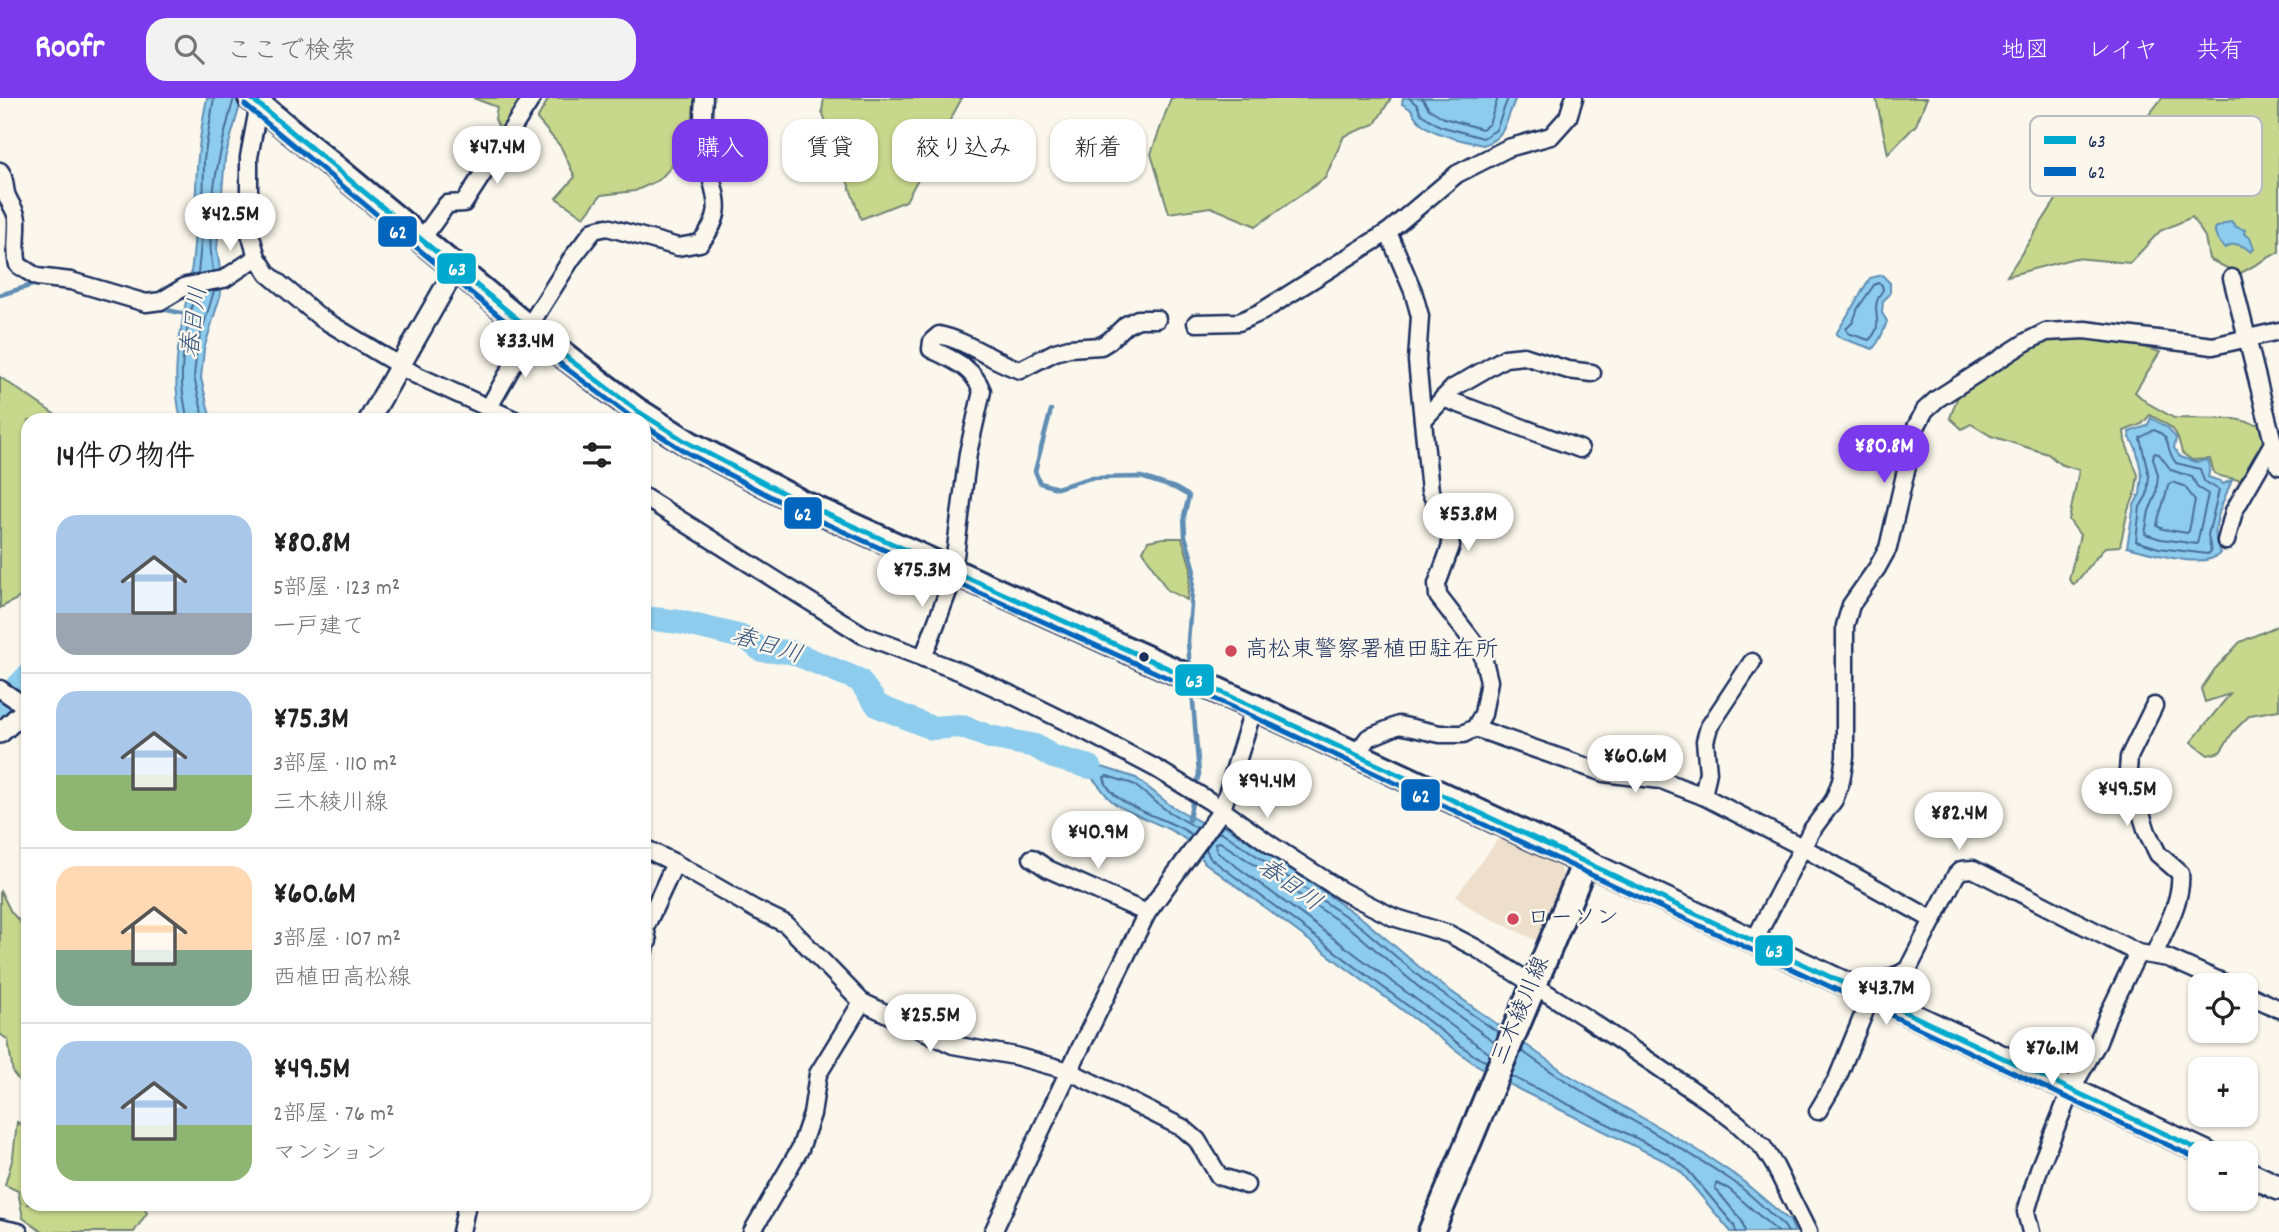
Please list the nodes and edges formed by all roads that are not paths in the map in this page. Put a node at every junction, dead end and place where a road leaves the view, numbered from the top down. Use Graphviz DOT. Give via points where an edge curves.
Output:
graph roads {
  1 [pos="532,98"];
  2 [pos="704,98"];
  3 [pos="1574,98"];
  4 [pos="257,100"];
  5 [pos="0,171"];
  6 [pos="1388,232"];
  7 [pos="421,240"];
  8 [pos="257,257"];
  9 [pos="456,268"];
  10 [pos="2232,278"];
  11 [pos="1157,319"];
  12 [pos="1196,323"];
  13 [pos="2279,331"];
  14 [pos="533,332"];
  15 [pos="2247,338"];
  16 [pos="401,366"];
  17 [pos="1592,373"];
  18 [pos="1443,398"];
  19 [pos="489,407"];
  20 [pos="373,413"];
  21 [pos="501,413"];
  22 [pos="641,413"];
  23 [pos="651,420"];
  24 [pos="1423,420"];
  25 [pos="2273,443"];
  26 [pos="1580,449"];
  27 [pos="2279,466"];
  28 [pos="651,501"];
  29 [pos="2226,541"];
  30 [pos="954,572"];
  31 [pos="923,658"];
  32 [pos="1752,662"];
  33 [pos="0,689"];
  34 [pos="21,704"];
  35 [pos="2154,706"];
  36 [pos="1255,707"];
  37 [pos="21,711"];
  38 [pos="1475,728"];
  39 [pos="0,733"];
  40 [pos="1356,754"];
  41 [pos="1703,796"];
  42 [pos="1220,812"];
  43 [pos="1802,848"];
  44 [pos="651,851"];
  45 [pos="1032,858"];
  46 [pos="1585,862"];
  47 [pos="675,863"];
  48 [pos="1147,913"];
  49 [pos="651,915"];
  50 [pos="1933,920"];
  51 [pos="1754,941"];
  52 [pos="2146,954"];
  53 [pos="2201,973"];
  54 [pos="1532,985"];
  55 [pos="1871,996"];
  56 [pos="2258,999"];
  57 [pos="862,1002"];
  58 [pos="2279,1009"];
  59 [pos="1069,1071"];
  60 [pos="2071,1090"];
  61 [pos="1818,1111"];
  62 [pos="2188,1145"];
  63 [pos="2258,1178"];
  64 [pos="1246,1185"];
  65 [pos="2279,1188"];
  66 [pos="466,1211"];
  67 [pos="0,1228"];
  68 [pos="19,1232"];
  69 [pos="461,1232"];
  70 [pos="752,1232"];
  71 [pos="993,1232"];
  72 [pos="1431,1232"];
  73 [pos="1808,1232"];
  74 [pos="2031,1232"];
  1 -- 7 [label="street" via="464,203 447,204"];
  2 -- 14 [label="street" via="706,158 718,205 713,227 700,243 678,247 607,227 594,230 572,258"];
  3 -- 6 [label="street" via="1568,117 1551,136 1508,148 1457,174"];
  4 -- 7 [label="main road"];
  4 -- 8 [label="street" via="249,157 249,230"];
  5 -- 8 [label="street" via="17,219 18,265 37,277 71,281 146,303 161,301 186,286 224,279"];
  6 -- 12 [label="street" via="1239,323"];
  6 -- 24 [label="street" via="1419,316"];
  7 -- 9 [label="main road"];
  8 -- 16 [label="street" via="268,274 321,318"];
  9 -- 14 [label="main road"];
  9 -- 16 [label="street"];
  10 -- 15 [label="street"];
  11 -- 30 [label="street" via="1126,324 1101,346 1055,352 1020,370 952,338 939,335 932,341 931,349 966,367 982,391 968,453"];
  13 -- 15 [label="street"];
  14 -- 19 [label="street"];
  14 -- 22 [label="main road"];
  15 -- 25 [label="street"];
  15 -- 43 [label="street" via="2213,346 2085,330 2046,332 1925,410 1916,427 1888,548 1851,605 1845,626 1841,781 1834,800"];
  16 -- 19 [label="street"];
  16 -- 20 [label="street"];
  17 -- 18 [label="street" via="1524,356 1505,358"];
  18 -- 24 [label="street"];
  18 -- 26 [label="street"];
  19 -- 21 [label="street"];
  23 -- 30 [label="main road" via="803,503"];
  24 -- 38 [label="street" via="1430,491 1451,546 1437,584 1438,596 1482,653 1489,681 1483,714"];
  25 -- 27 [label="street"];
  25 -- 29 [label="street" via="2234,511"];
  28 -- 31 [label="street" via="838,621"];
  30 -- 31 [label="street"];
  30 -- 36 [label="main road"];
  31 -- 42 [label="street" via="1087,732 1157,769"];
  32 -- 41 [label="street" via="1709,727"];
  33 -- 34 [label="street"];
  35 -- 52 [label="street" via="2129,757 2127,771 2152,843 2158,854 2175,866 2181,881 2175,905"];
  36 -- 40 [label="main road"];
  36 -- 42 [label="street"];
  37 -- 39 [label="street"];
  38 -- 40 [label="street" via="1463,734 1440,734 1399,725 1367,737"];
  38 -- 41 [label="street" via="1604,773 1661,780"];
  40 -- 46 [label="main road"];
  41 -- 43 [label="street"];
  42 -- 48 [label="street"];
  42 -- 54 [label="street" via="1342,891 1393,917 1449,934"];
  43 -- 50 [label="street"];
  43 -- 51 [label="street"];
  44 -- 47 [label="street"];
  45 -- 48 [label="street"];
  46 -- 51 [label="main road"];
  46 -- 54 [label="main road, 三木綾川線"];
  47 -- 49 [label="street"];
  47 -- 57 [label="street" via="786,924"];
  48 -- 59 [label="street"];
  50 -- 52 [label="street" via="1956,875 1973,869"];
  50 -- 55 [label="street" via="1908,969 1878,984"];
  51 -- 55 [label="main road"];
  52 -- 53 [label="street"];
  52 -- 60 [label="street"];
  54 -- 72 [label="main road, 三木綾川線"];
  54 -- 73 [label="street" via="1737,1123 1763,1147"];
  55 -- 60 [label="main road"];
  55 -- 61 [label="street" via="1837,1079"];
  56 -- 58 [label="street"];
  57 -- 59 [label="street" via="953,1045"];
  57 -- 70 [label="street" via="818,1074 812,1114 800,1149"];
  59 -- 64 [label="street" via="1183,1128 1197,1140 1219,1176"];
  59 -- 71 [label="street"];
  60 -- 62 [label="main road"];
  60 -- 74 [label="street" via="2026,1212"];
  63 -- 65 [label="main road"];
  66 -- 69 [label="street"];
  67 -- 68 [label="street"];
}
